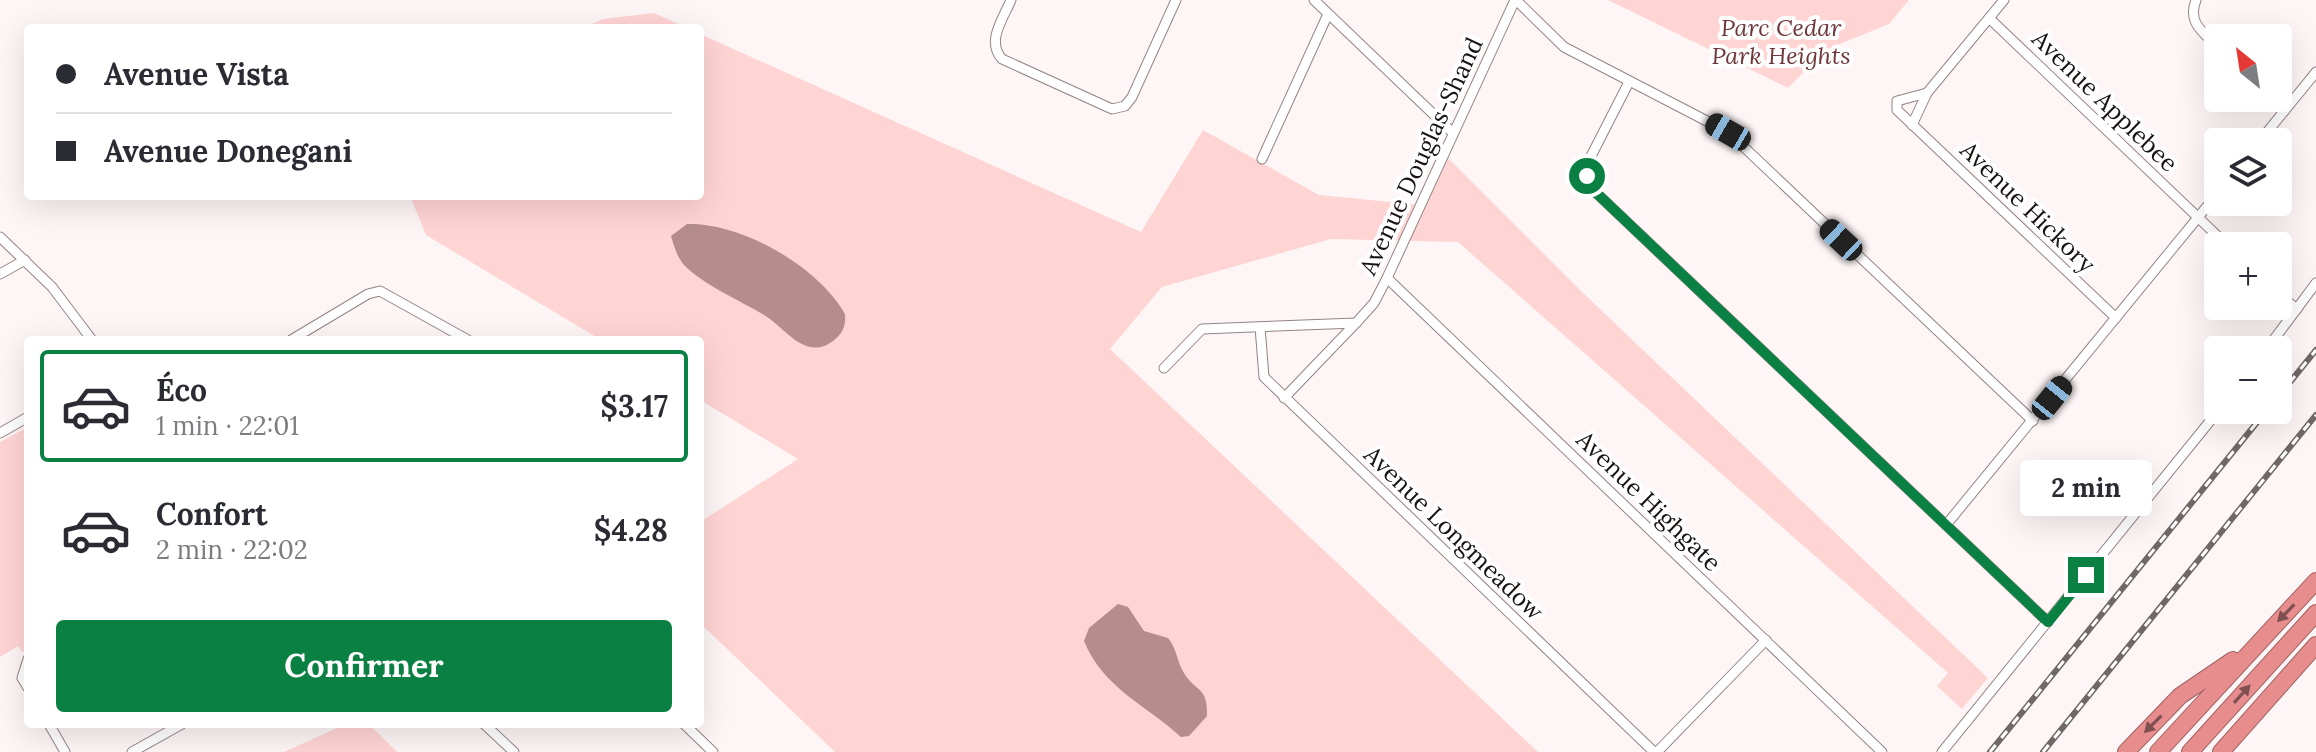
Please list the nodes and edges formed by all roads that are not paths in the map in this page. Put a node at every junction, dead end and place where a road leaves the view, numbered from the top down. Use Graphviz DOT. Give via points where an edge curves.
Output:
graph roads {
  1 [pos="1011,0"];
  2 [pos="1176,0"];
  3 [pos="1314,0"];
  4 [pos="1515,0"];
  5 [pos="2004,0"];
  6 [pos="2196,0"];
  7 [pos="1328,14"];
  8 [pos="1989,18"];
  9 [pos="2204,34"];
  10 [pos="2316,72"];
  11 [pos="1629,82"];
  12 [pos="1927,93"];
  13 [pos="2292,101"];
  14 [pos="2283,112"];
  15 [pos="1912,125"];
  16 [pos="2270,128"];
  17 [pos="1453,133"];
  18 [pos="1262,159"];
  19 [pos="2204,210"];
  20 [pos="2198,218"];
  21 [pos="2213,232"];
  22 [pos="0,237"];
  23 [pos="25,260"];
  24 [pos="0,274"];
  25 [pos="1387,278"];
  26 [pos="2316,283"];
  27 [pos="2292,305"];
  28 [pos="2297,309"];
  29 [pos="2116,318"];
  30 [pos="1356,323"];
  31 [pos="1260,327"];
  32 [pos="89,336"];
  33 [pos="298,336"];
  34 [pos="461,336"];
  35 [pos="2277,336"];
  36 [pos="1164,368"];
  37 [pos="1284,398"];
  38 [pos="24,419"];
  39 [pos="2033,421"];
  40 [pos="2208,424"];
  41 [pos="0,433"];
  42 [pos="1946,525"];
  43 [pos="2316,581"];
  44 [pos="2316,613"];
  45 [pos="2048,622"];
  46 [pos="1766,640"];
  47 [pos="2256,644"];
  48 [pos="2316,645"];
  49 [pos="51,728"];
  50 [pos="175,728"];
  51 [pos="488,728"];
  52 [pos="688,728"];
  53 [pos="65,752"];
  54 [pos="132,752"];
  55 [pos="514,752"];
  56 [pos="713,752"];
  57 [pos="1655,752"];
  58 [pos="1882,752"];
  59 [pos="1942,752"];
  60 [pos="2126,752"];
  61 [pos="2158,752"];
  62 [pos="2190,752"];
  63 [pos="2221,752"];
  1 -- 2 [label="street" via="994,39 1002,59 1112,109 1125,106 1132,97"];
  3 -- 7 [label="street"];
  4 -- 11 [label="street" via="1564,47"];
  4 -- 17 [label="street, Avenue Douglas-Shand"];
  5 -- 8 [label="street"];
  6 -- 9 [label="street" via="2194,24"];
  7 -- 17 [label="street"];
  7 -- 18 [label="street"];
  8 -- 12 [label="street"];
  8 -- 20 [label="street, Avenue Applebee"];
  10 -- 13 [label="street"];
  11 -- 39 [label="street" via="1728,132"];
  11 -- 42 [label="street" via="1587,164 1589,186"];
  12 -- 15 [label="street"];
  12 -- 15 [label="street" via="1897,101 1897,110"];
  14 -- 16 [label="street"];
  15 -- 29 [label="street, Avenue Hickory"];
  17 -- 25 [label="street, Avenue Douglas-Shand"];
  19 -- 20 [label="street"];
  20 -- 21 [label="street, Avenue Applebee"];
  20 -- 29 [label="street"];
  22 -- 23 [label="street"];
  23 -- 24 [label="street"];
  23 -- 32 [label="street"];
  25 -- 30 [label="street, Avenue Douglas-Shand"];
  25 -- 46 [label="street, Avenue Highgate"];
  26 -- 28 [label="street"];
  27 -- 28 [label="street"];
  28 -- 35 [label="street"];
  29 -- 39 [label="street"];
  30 -- 31 [label="street"];
  30 -- 37 [label="street, Avenue Douglas-Shand"];
  31 -- 36 [label="street" via="1202,329"];
  31 -- 37 [label="street, Avenue Longmeadow" via="1264,377"];
  33 -- 34 [label="street" via="380,291"];
  37 -- 57 [label="street, Avenue Longmeadow"];
  38 -- 41 [label="street"];
  39 -- 42 [label="street"];
  40 -- 45 [label="street"];
  42 -- 45 [label="street"];
  43 -- 47 [label="highway, one-way"];
  62 -- 44 [label="highway, one-way"];
  45 -- 59 [label="street"];
  46 -- 57 [label="street"];
  46 -- 58 [label="street, Avenue Highgate"];
  47 -- 60 [label="highway, one-way" via="2180,696"];
  47 -- 61 [label="highway"];
  48 -- 63 [label="highway"];
  49 -- 53 [label="street"];
  50 -- 54 [label="street"];
  51 -- 55 [label="street"];
  52 -- 56 [label="street"];
}
